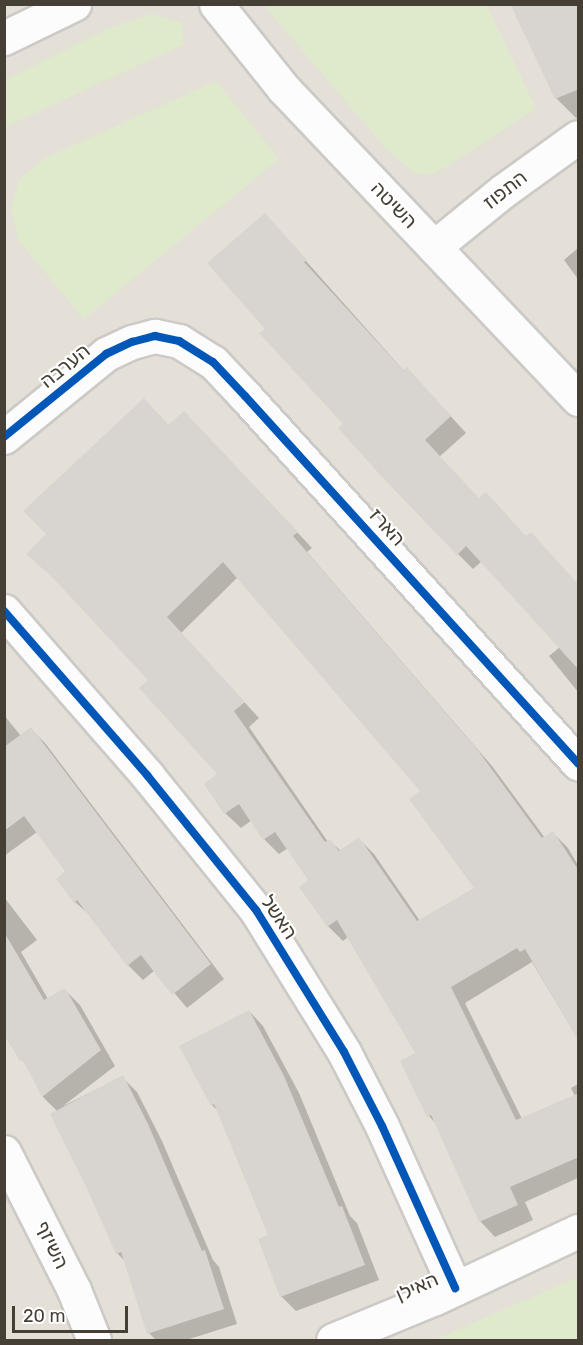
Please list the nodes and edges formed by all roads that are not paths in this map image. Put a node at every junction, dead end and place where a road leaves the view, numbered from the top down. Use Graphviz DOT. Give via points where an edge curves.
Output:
graph roads {
  1 [pos="74,4"];
  2 [pos="216,4"];
  3 [pos="4,38"];
  4 [pos="579,137"];
  5 [pos="434,247"];
  6 [pos="155,336"];
  7 [pos="579,399"];
  8 [pos="4,437"];
  9 [pos="4,611"];
  10 [pos="579,763"];
  11 [pos="4,1152"];
  12 [pos="579,1231"];
  13 [pos="455,1288"];
  14 [pos="94,1341"];
  15 [pos="333,1341"];
  1 -- 3 [label="street"];
  2 -- 5 [label="street, השיטה" via="283,88"];
  4 -- 5 [label="street, התפוז"];
  5 -- 7 [label="street, השיטה"];
  6 -- 8 [label="street, הערבה" via="106,354"];
  6 -- 10 [label="street, הארז" via="179,341 213,362"];
  9 -- 13 [label="street, האשל" via="155,784 256,910 344,1052"];
  11 -- 14 [label="street, השיזף" via="74,1290"];
  12 -- 13 [label="street, האילן"];
  13 -- 15 [label="street, האילן"];
}
